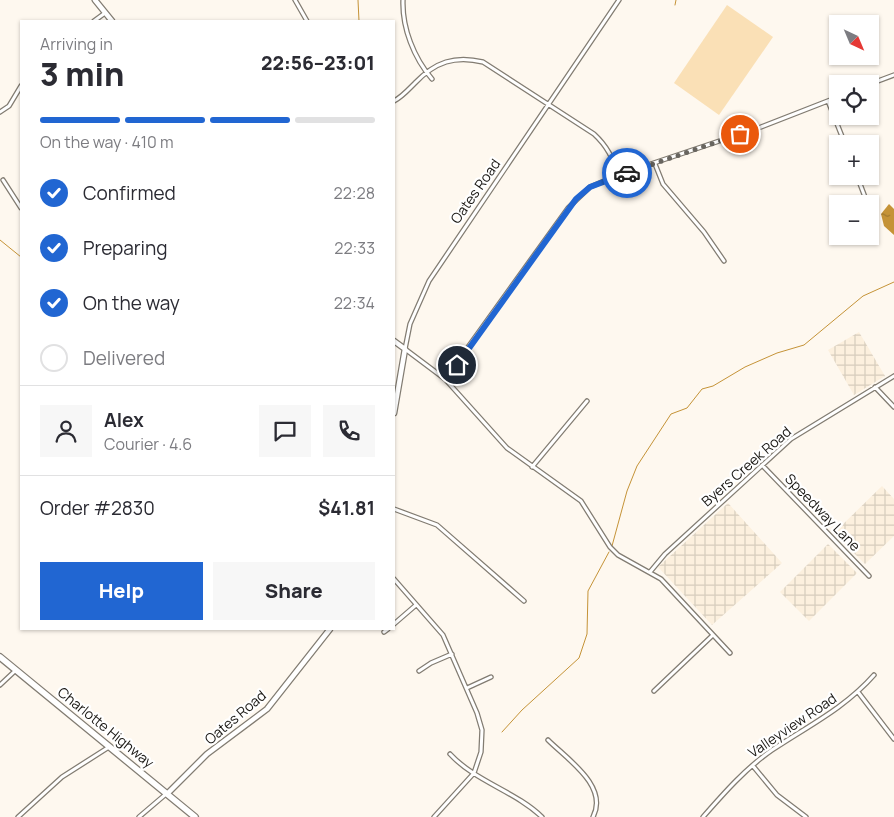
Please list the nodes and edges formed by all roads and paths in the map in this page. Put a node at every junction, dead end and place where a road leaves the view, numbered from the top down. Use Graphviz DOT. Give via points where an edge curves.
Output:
graph roads {
  1 [pos="95,0"];
  2 [pos="295,0"];
  3 [pos="403,0"];
  4 [pos="619,0"];
  5 [pos="105,13"];
  6 [pos="95,20"];
  7 [pos="111,20"];
  8 [pos="306,20"];
  9 [pos="426,72"];
  10 [pos="894,75"];
  11 [pos="432,79"];
  12 [pos="879,81"];
  13 [pos="20,88"];
  14 [pos="395,100"];
  15 [pos="828,101"];
  16 [pos="548,103"];
  17 [pos="0,112"];
  18 [pos="841,135"];
  19 [pos="655,164"];
  20 [pos="618,175"];
  21 [pos="3,180"];
  22 [pos="20,196"];
  23 [pos="16,199"];
  24 [pos="20,206"];
  25 [pos="724,260"];
  26 [pos="395,342"];
  27 [pos="405,349"];
  28 [pos="894,376"];
  29 [pos="445,379"];
  30 [pos="875,387"];
  31 [pos="587,401"];
  32 [pos="395,407"];
  33 [pos="894,407"];
  34 [pos="762,465"];
  35 [pos="532,468"];
  36 [pos="395,509"];
  37 [pos="650,572"];
  38 [pos="869,576"];
  39 [pos="395,580"];
  40 [pos="524,601"];
  41 [pos="416,605"];
  42 [pos="395,623"];
  43 [pos="329,630"];
  44 [pos="387,630"];
  45 [pos="384,632"];
  46 [pos="713,635"];
  47 [pos="730,653"];
  48 [pos="452,654"];
  49 [pos="0,657"];
  50 [pos="16,670"];
  51 [pos="419,672"];
  52 [pos="874,674"];
  53 [pos="491,677"];
  54 [pos="0,685"];
  55 [pos="466,688"];
  56 [pos="654,691"];
  57 [pos="858,692"];
  58 [pos="548,740"];
  59 [pos="894,740"];
  60 [pos="110,747"];
  61 [pos="450,754"];
  62 [pos="753,766"];
  63 [pos="474,772"];
  64 [pos="167,794"];
  65 [pos="18,817"];
  66 [pos="139,817"];
  67 [pos="195,817"];
  68 [pos="434,817"];
  69 [pos="542,817"];
  70 [pos="593,817"];
  71 [pos="703,817"];
  72 [pos="806,817"];
  1 -- 5 [label="street"];
  2 -- 8 [label="street"];
  3 -- 9 [label="street" via="406,29 416,57"];
  4 -- 16 [label="street, Oates Road"];
  5 -- 6 [label="street"];
  5 -- 7 [label="street"];
  9 -- 11 [label="street"];
  9 -- 14 [label="street"];
  9 -- 16 [label="street" via="442,62 467,58 482,62"];
  10 -- 12 [label="street"];
  13 -- 17 [label="street" via="9,106"];
  15 -- 18 [label="street"];
  15 -- 19 [label="street"];
  16 -- 20 [label="street" via="606,146"];
  16 -- 27 [label="street, Oates Road" via="429,281 410,324"];
  19 -- 20 [label="street"];
  19 -- 25 [label="street" via="664,184"];
  20 -- 29 [label="street" via="590,187 568,208"];
  21 -- 23 [label="street"];
  22 -- 23 [label="street"];
  23 -- 24 [label="street"];
  26 -- 27 [label="street"];
  27 -- 29 [label="street"];
  27 -- 32 [label="street, Oates Road"];
  28 -- 30 [label="street, Byers Creek Road"];
  29 -- 35 [label="street" via="507,448"];
  30 -- 33 [label="street"];
  30 -- 34 [label="street, Byers Creek Road" via="792,439"];
  31 -- 35 [label="street"];
  34 -- 37 [label="street, Byers Creek Road" via="665,554"];
  34 -- 38 [label="street, Speedway Lane"];
  35 -- 37 [label="street" via="581,501 618,555"];
  36 -- 40 [label="street" via="437,525"];
  37 -- 46 [label="street"];
  39 -- 41 [label="street"];
  41 -- 42 [label="street"];
  41 -- 48 [label="street" via="443,635"];
  43 -- 64 [label="street, Oates Road" via="267,709 207,754"];
  44 -- 45 [label="street"];
  46 -- 47 [label="street"];
  46 -- 56 [label="street"];
  48 -- 51 [label="street"];
  48 -- 55 [label="street"];
  49 -- 50 [label="main road, Charlotte Highway"];
  50 -- 54 [label="street"];
  50 -- 60 [label="main road, Charlotte Highway"];
  52 -- 57 [label="street, Valleyview Road"];
  53 -- 55 [label="street"];
  55 -- 63 [label="street" via="482,730 481,752"];
  57 -- 59 [label="street"];
  57 -- 62 [label="street, Valleyview Road" via="771,750"];
  58 -- 70 [label="street" via="592,785 597,800"];
  60 -- 64 [label="main road, Charlotte Highway"];
  60 -- 65 [label="street" via="62,777"];
  61 -- 63 [label="street"];
  62 -- 71 [label="street, Valleyview Road"];
  62 -- 72 [label="street" via="777,795"];
  63 -- 68 [label="street"];
  63 -- 69 [label="street" via="523,800"];
  64 -- 66 [label="street"];
  64 -- 67 [label="main road, Charlotte Highway"];
}
